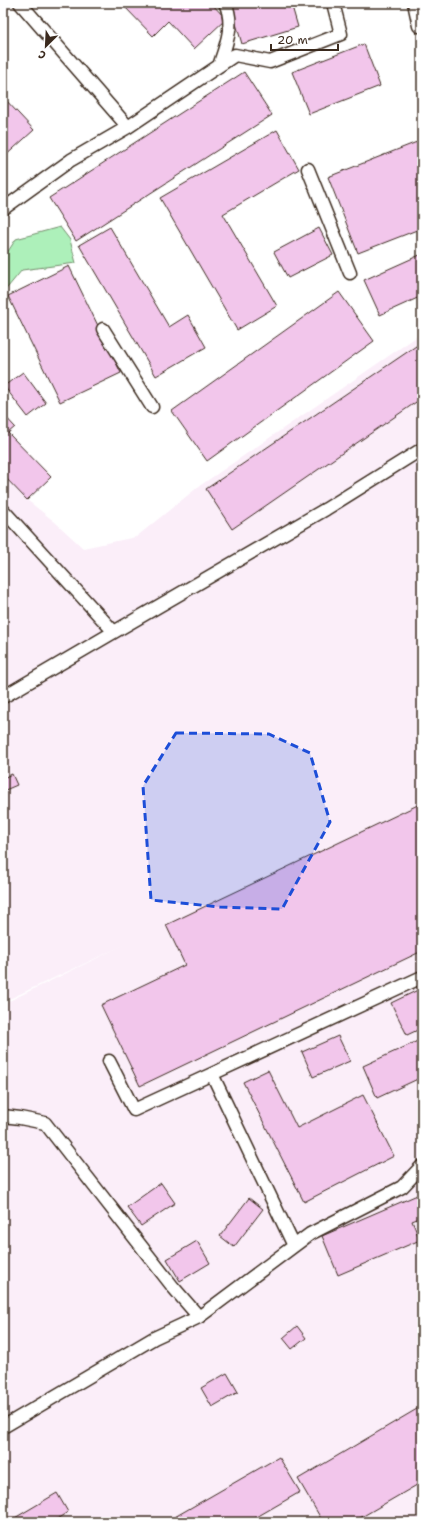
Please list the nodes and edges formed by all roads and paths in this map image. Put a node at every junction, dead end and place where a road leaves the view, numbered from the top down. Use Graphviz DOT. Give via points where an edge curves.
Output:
graph roads {
  1 [pos="20,3"];
  2 [pos="225,3"];
  3 [pos="333,3"];
  4 [pos="414,3"];
  5 [pos="419,26"];
  6 [pos="219,66"];
  7 [pos="128,127"];
  8 [pos="308,169"];
  9 [pos="3,209"];
  10 [pos="350,273"];
  11 [pos="104,329"];
  12 [pos="152,407"];
  13 [pos="422,449"];
  14 [pos="3,510"];
  15 [pos="114,632"];
  16 [pos="3,698"];
  17 [pos="422,977"];
  18 [pos="109,1062"];
  19 [pos="212,1074"];
  20 [pos="3,1116"];
  21 [pos="422,1166"];
  22 [pos="294,1246"];
  23 [pos="199,1317"];
  24 [pos="3,1426"];
  1 -- 7 [label="lane"];
  2 -- 6 [label="lane" via="230,24"];
  3 -- 6 [label="lane" via="341,34 270,62 236,55"];
  4 -- 5 [label="lane"];
  6 -- 7 [label="lane"];
  7 -- 9 [label="lane" via="71,160"];
  8 -- 10 [label="lane"];
  11 -- 12 [label="lane"];
  13 -- 15 [label="lane" via="326,509"];
  14 -- 15 [label="lane"];
  15 -- 16 [label="lane"];
  17 -- 19 [label="lane"];
  18 -- 19 [label="lane" via="134,1110"];
  19 -- 22 [label="lane"];
  20 -- 23 [label="lane" via="45,1124"];
  21 -- 22 [label="lane" via="402,1187 310,1234"];
  22 -- 23 [label="lane"];
  23 -- 24 [label="lane" via="154,1338"];
}
